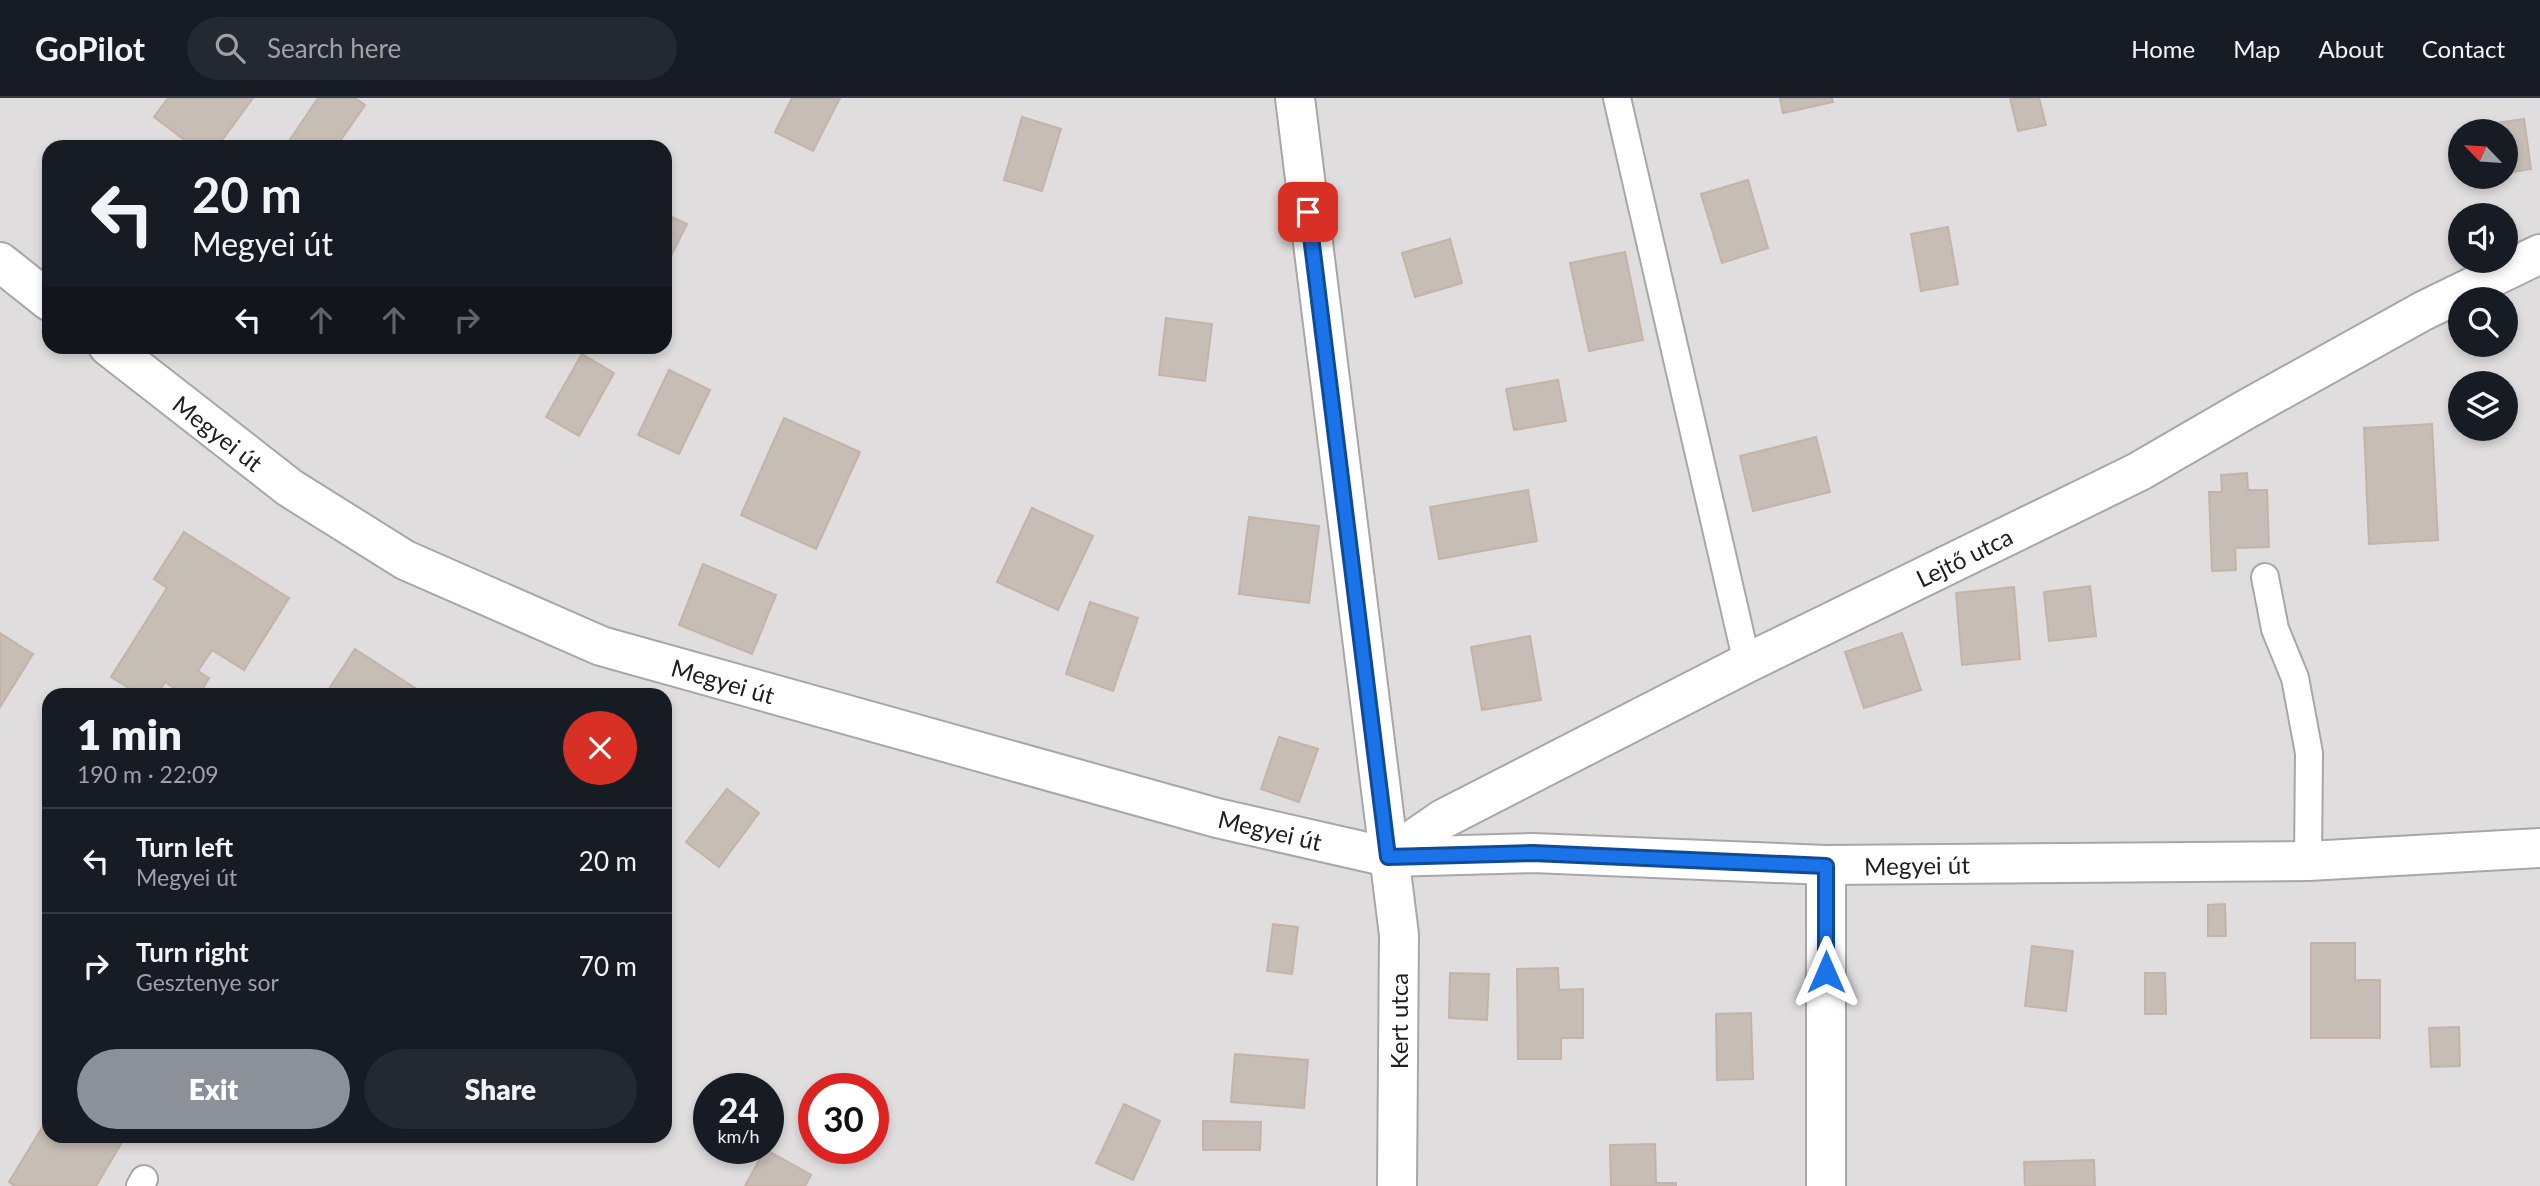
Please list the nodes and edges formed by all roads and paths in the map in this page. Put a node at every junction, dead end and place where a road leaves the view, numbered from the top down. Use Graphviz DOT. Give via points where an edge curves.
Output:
graph roads {
  1 [pos="1617,98"];
  2 [pos="1288,100"];
  3 [pos="2540,254"];
  4 [pos="0,262"];
  5 [pos="42,295"];
  6 [pos="118,354"];
  7 [pos="2266,577"];
  8 [pos="1747,663"];
  9 [pos="2540,848"];
  10 [pos="1388,857"];
  11 [pos="2308,861"];
  12 [pos="1826,866"];
  13 [pos="1397,1186"];
  14 [pos="1826,1186"];
  1 -- 8 [label="lane"];
  2 -- 10 [label="street, Kert utca"];
  3 -- 8 [label="street, Lejtő utca" via="2423,311 2138,472"];
  4 -- 5 [label="street"];
  6 -- 10 [label="street, Megyei út" via="289,488 405,560 601,646 1217,818"];
  7 -- 11 [label="lane" via="2275,629 2295,678 2309,753"];
  8 -- 10 [label="street, Lejtő utca" via="1443,819"];
  9 -- 11 [label="street, Megyei út"];
  10 -- 12 [label="street, Megyei út" via="1533,853"];
  10 -- 13 [label="street, Kert utca" via="1399,934"];
  11 -- 12 [label="street, Megyei út"];
  12 -- 14 [label="street"];
}
